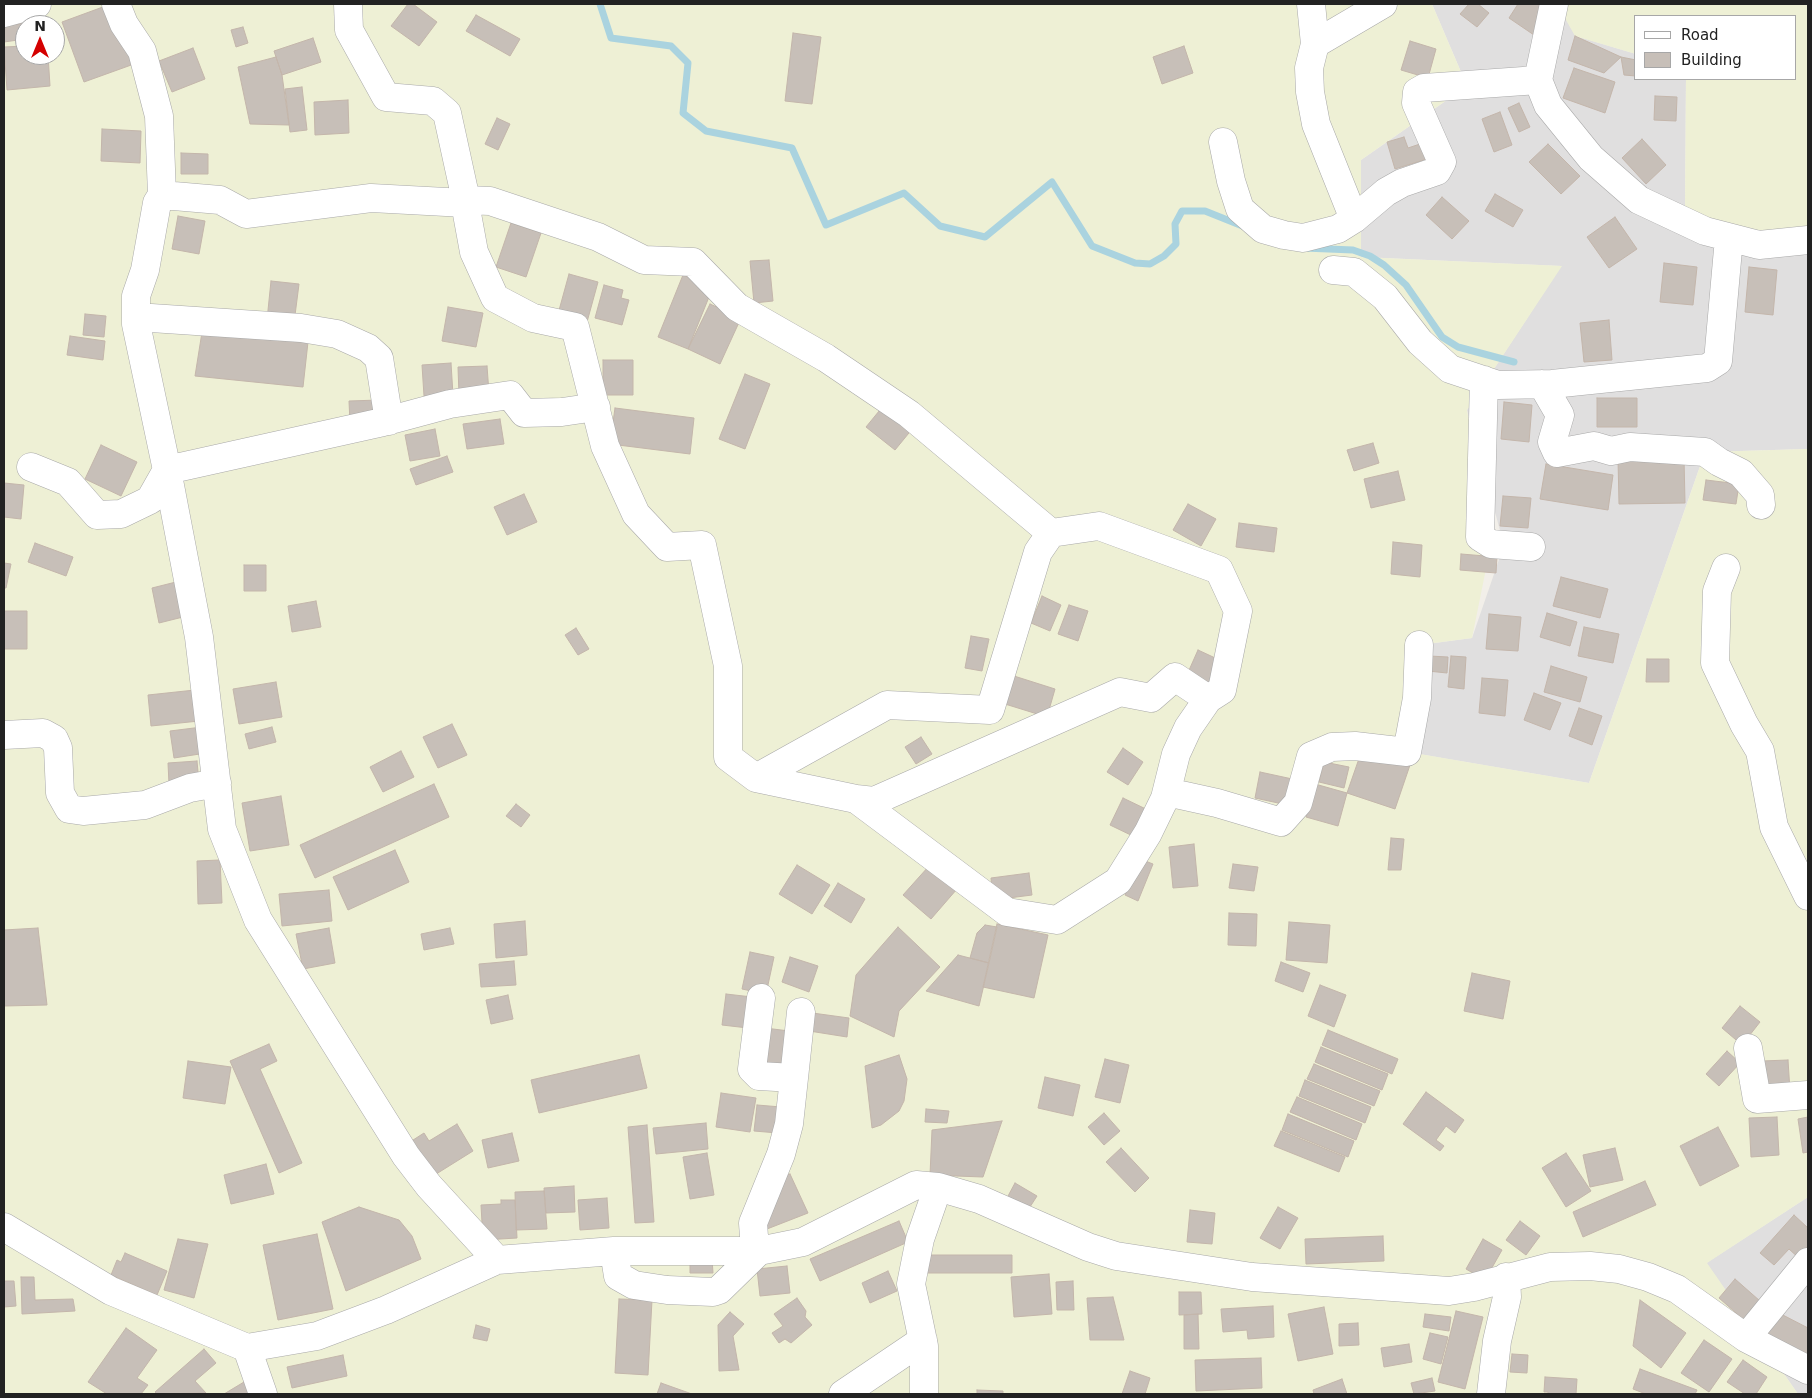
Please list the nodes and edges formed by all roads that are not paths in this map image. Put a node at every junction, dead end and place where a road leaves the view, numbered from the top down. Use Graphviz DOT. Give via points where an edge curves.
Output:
graph roads {
  1 [pos="37,4"];
  2 [pos="116,4"];
  3 [pos="348,4"];
  4 [pos="1311,4"];
  5 [pos="1383,4"];
  6 [pos="1554,4"];
  7 [pos="4,13"];
  8 [pos="1315,44"];
  9 [pos="1538,80"];
  10 [pos="1223,142"];
  11 [pos="162,195"];
  12 [pos="466,201"];
  13 [pos="1354,219"];
  14 [pos="1730,238"];
  15 [pos="1808,240"];
  16 [pos="1333,270"];
  17 [pos="136,317"];
  18 [pos="1484,380"];
  19 [pos="1542,384"];
  20 [pos="596,407"];
  21 [pos="389,421"];
  22 [pos="31,467"];
  23 [pos="167,470"];
  24 [pos="1761,505"];
  25 [pos="1051,534"];
  26 [pos="1531,547"];
  27 [pos="1726,568"];
  28 [pos="1419,645"];
  29 [pos="1208,699"];
  30 [pos="4,735"];
  31 [pos="756,778"];
  32 [pos="217,784"];
  33 [pos="1167,792"];
  34 [pos="856,799"];
  35 [pos="1808,896"];
  36 [pos="761,998"];
  37 [pos="801,1012"];
  38 [pos="1748,1048"];
  39 [pos="794,1078"];
  40 [pos="1808,1095"];
  41 [pos="938,1187"];
  42 [pos="4,1227"];
  43 [pos="614,1251"];
  44 [pos="759,1251"];
  45 [pos="497,1260"];
  46 [pos="1808,1262"];
  47 [pos="1506,1278"];
  48 [pos="1746,1338"];
  49 [pos="923,1340"];
  50 [pos="247,1348"];
  51 [pos="1808,1370"];
  52 [pos="263,1394"];
  53 [pos="843,1394"];
  54 [pos="924,1394"];
  55 [pos="1491,1394"];
  1 -- 7 [label="street"];
  2 -- 11 [label="street" via="124,24 142,51 159,116"];
  3 -- 12 [label="street" via="349,30 386,97 433,101 447,113"];
  4 -- 8 [label="street"];
  5 -- 8 [label="street"];
  6 -- 9 [label="street"];
  8 -- 13 [label="street" via="1310,92 1316,124"];
  9 -- 13 [label="street" via="1424,88 1417,92 1416,103 1442,162 1437,171 1386,192"];
  9 -- 14 [label="street" via="1548,105 1591,158 1639,200 1705,231"];
  10 -- 13 [label="street" via="1240,209 1263,228 1303,238 1338,228"];
  11 -- 12 [label="street" via="220,200 246,214 371,198"];
  11 -- 17 [label="street" via="157,203 146,270 136,296"];
  12 -- 20 [label="street" via="474,252 495,298 533,318 575,327"];
  12 -- 25 [label="street" via="490,202 598,237 644,260 693,262 738,307 826,358 909,414"];
  14 -- 15 [label="street" via="1759,245"];
  14 -- 19 [label="street" via="1718,361 1707,368"];
  16 -- 18 [label="street" via="1354,272 1386,297 1420,342 1450,369"];
  17 -- 21 [label="street" via="301,328 337,334 368,348 379,358"];
  17 -- 23 [label="street"];
  18 -- 19 [label="street" via="1498,385"];
  18 -- 26 [label="street" via="1480,537 1491,544"];
  19 -- 24 [label="street" via="1560,415 1552,442 1558,453 1594,446 1611,451 1630,446 1705,452 1741,473 1760,494"];
  20 -- 21 [label="street" via="524,413 510,396 450,404"];
  20 -- 31 [label="street" via="604,446 636,514 667,547 702,545 728,666 728,757"];
  21 -- 23 [label="street"];
  22 -- 23 [label="street" via="68,482 97,515 121,514 150,500"];
  23 -- 32 [label="street" via="199,638"];
  25 -- 29 [label="street" via="1100,526 1219,570 1238,611 1222,690"];
  25 -- 31 [label="street" via="1038,552 990,710 887,705"];
  27 -- 35 [label="street" via="1717,591 1715,663 1760,752 1774,827"];
  28 -- 33 [label="street" via="1417,698 1407,752 1355,746 1332,747 1310,756 1298,802 1281,822"];
  29 -- 33 [label="street" via="1188,728 1176,754"];
  29 -- 34 [label="street" via="1175,677 1151,698 1120,692 874,801"];
  30 -- 32 [label="street" via="43,733 54,739 58,748 60,793 69,809 83,811 145,805 190,788"];
  31 -- 34 [label="street"];
  32 -- 45 [label="street" via="222,829 258,920 406,1156"];
  33 -- 34 [label="street" via="1148,833 1118,881 1057,920 1007,912"];
  36 -- 39 [label="street" via="752,1069 758,1076"];
  37 -- 39 [label="street"];
  38 -- 40 [label="street" via="1757,1100"];
  39 -- 44 [label="street" via="789,1124 781,1154 753,1223"];
  41 -- 44 [label="street" via="916,1185 803,1242"];
  41 -- 47 [label="street" via="979,1199 1116,1256 1252,1277 1412,1290 1449,1291"];
  41 -- 49 [label="street" via="920,1239 911,1284"];
  42 -- 50 [label="street" via="110,1291"];
  43 -- 44 [label="street"];
  43 -- 44 [label="street" via="618,1276 634,1286 713,1292"];
  43 -- 45 [label="street"];
  45 -- 50 [label="street" via="386,1310 317,1336"];
  46 -- 48 [label="street"];
  47 -- 48 [label="street" via="1569,1265 1619,1269 1677,1289"];
  47 -- 55 [label="street" via="1507,1297 1497,1342"];
  48 -- 51 [label="street"];
  49 -- 53 [label="street"];
  49 -- 54 [label="street"];
  50 -- 52 [label="street"];
}
